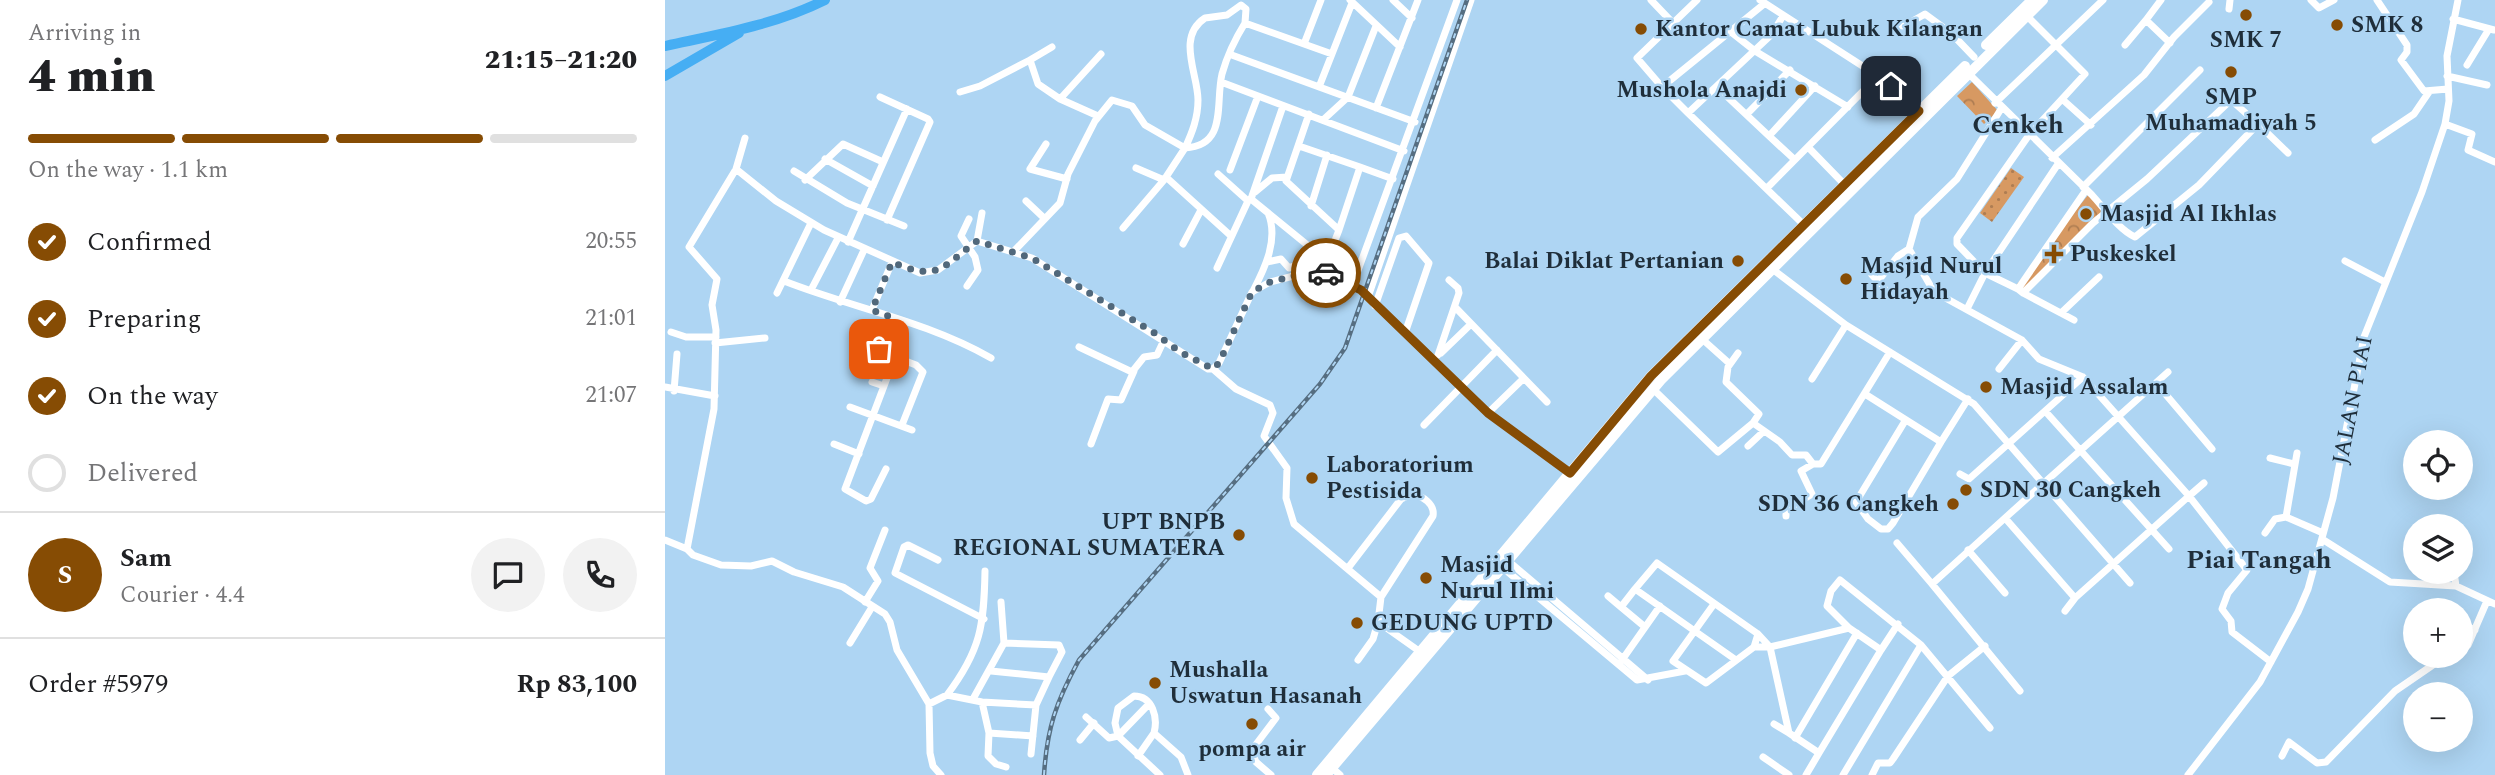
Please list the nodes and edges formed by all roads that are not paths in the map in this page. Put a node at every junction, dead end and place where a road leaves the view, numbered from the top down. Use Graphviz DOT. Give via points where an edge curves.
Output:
graph roads {
  1 [pos="1321,0"];
  2 [pos="1394,0"];
  3 [pos="1418,0"];
  4 [pos="1457,0"];
  5 [pos="1471,0"];
  6 [pos="1651,0"];
  7 [pos="2043,0"];
  8 [pos="2103,0"];
  9 [pos="2161,0"];
  10 [pos="2311,0"];
  11 [pos="2334,0"];
  12 [pos="2377,0"];
  13 [pos="2458,0"];
  14 [pos="1351,1"];
  15 [pos="1695,1"];
  16 [pos="1762,2"];
  17 [pos="2210,2"];
  18 [pos="1242,3"];
  19 [pos="2024,6"];
  20 [pos="1783,16"];
  21 [pos="1412,18"];
  22 [pos="2453,19"];
  23 [pos="2146,20"];
  24 [pos="1672,22"];
  25 [pos="1245,23"];
  26 [pos="1893,25"];
  27 [pos="1376,26"];
  28 [pos="2492,29"];
  29 [pos="1731,32"];
  30 [pos="2170,43"];
  31 [pos="1304,44"];
  32 [pos="2125,45"];
  33 [pos="2057,46"];
  34 [pos="1052,47"];
  35 [pos="1400,47"];
  36 [pos="1989,48"];
  37 [pos="1755,51"];
  38 [pos="1101,54"];
  39 [pos="1229,54"];
  40 [pos="1332,54"];
  41 [pos="1974,57"];
  42 [pos="1030,60"];
  43 [pos="2467,65"];
  44 [pos="1790,70"];
  45 [pos="2200,70"];
  46 [pos="1968,73"];
  47 [pos="1878,76"];
  48 [pos="2447,76"];
  49 [pos="1221,82"];
  50 [pos="2487,85"];
  51 [pos="1815,86"];
  52 [pos="1319,87"];
  53 [pos="1662,87"];
  54 [pos="1718,88"];
  55 [pos="2448,89"];
  56 [pos="960,92"];
  57 [pos="2429,92"];
  58 [pos="1258,96"];
  59 [pos="880,97"];
  60 [pos="1348,97"];
  61 [pos="1060,99"];
  62 [pos="2062,99"];
  63 [pos="1283,106"];
  64 [pos="1998,106"];
  65 [pos="1847,107"];
  66 [pos="1376,108"];
  67 [pos="907,109"];
  68 [pos="1688,113"];
  69 [pos="1309,114"];
  70 [pos="1747,114"];
  71 [pos="1922,114"];
  72 [pos="1098,116"];
  73 [pos="1323,120"];
  74 [pos="1415,122"];
  75 [pos="2258,124"];
  76 [pos="2445,124"];
  77 [pos="2091,125"];
  78 [pos="2029,135"];
  79 [pos="1769,136"];
  80 [pos="745,138"];
  81 [pos="2375,140"];
  82 [pos="1046,144"];
  83 [pos="1299,146"];
  84 [pos="1808,147"];
  85 [pos="1185,148"];
  86 [pos="1404,151"];
  87 [pos="2288,153"];
  88 [pos="1327,155"];
  89 [pos="825,159"];
  90 [pos="1794,159"];
  91 [pos="2055,161"];
  92 [pos="883,162"];
  93 [pos="2495,162"];
  94 [pos="1360,167"];
  95 [pos="1136,168"];
  96 [pos="736,169"];
  97 [pos="1230,170"];
  98 [pos="794,171"];
  99 [pos="1218,174"];
  100 [pos="1287,177"];
  101 [pos="1067,179"];
  102 [pos="1165,179"];
  103 [pos="1393,179"];
  104 [pos="805,180"];
  105 [pos="1845,184"];
  106 [pos="873,186"];
  107 [pos="1767,188"];
  108 [pos="2084,189"];
  109 [pos="1251,197"];
  110 [pos="1025,201"];
  111 [pos="1311,206"];
  112 [pos="862,209"];
  113 [pos="1201,210"];
  114 [pos="2107,211"];
  115 [pos="1267,212"];
  116 [pos="982,213"];
  117 [pos="1044,218"];
  118 [pos="969,219"];
  119 [pos="887,220"];
  120 [pos="811,223"];
  121 [pos="1802,223"];
  122 [pos="904,226"];
  123 [pos="1123,228"];
  124 [pos="1339,230"];
  125 [pos="1231,236"];
  126 [pos="838,238"];
  127 [pos="977,241"];
  128 [pos="848,242"];
  129 [pos="1183,244"];
  130 [pos="1786,246"];
  131 [pos="968,247"];
  132 [pos="1909,249"];
  133 [pos="863,250"];
  134 [pos="1015,250"];
  135 [pos="1319,255"];
  136 [pos="1327,261"];
  137 [pos="2345,261"];
  138 [pos="892,262"];
  139 [pos="1267,262"];
  140 [pos="1767,265"];
  141 [pos="1217,268"];
  142 [pos="1985,273"];
  143 [pos="2099,277"];
  144 [pos="1342,279"];
  145 [pos="1449,280"];
  146 [pos="784,281"];
  147 [pos="2385,282"];
  148 [pos="1353,284"];
  149 [pos="967,286"];
  150 [pos="811,290"];
  151 [pos="2021,291"];
  152 [pos="1252,292"];
  153 [pos="777,293"];
  154 [pos="1892,296"];
  155 [pos="1368,297"];
  156 [pos="840,302"];
  157 [pos="1375,306"];
  158 [pos="1455,307"];
  159 [pos="1968,309"];
  160 [pos="872,310"];
  161 [pos="2061,313"];
  162 [pos="891,317"];
  163 [pos="2074,320"];
  164 [pos="1471,324"];
  165 [pos="1846,325"];
  166 [pos="671,332"];
  167 [pos="1405,333"];
  168 [pos="765,338"];
  169 [pos="1701,338"];
  170 [pos="715,340"];
  171 [pos="1164,340"];
  172 [pos="2022,340"];
  173 [pos="1079,347"];
  174 [pos="1497,350"];
  175 [pos="1890,352"];
  176 [pos="1738,353"];
  177 [pos="677,354"];
  178 [pos="895,357"];
  179 [pos="991,358"];
  180 [pos="1436,358"];
  181 [pos="1730,364"];
  182 [pos="1213,369"];
  183 [pos="1999,369"];
  184 [pos="1134,371"];
  185 [pos="2168,372"];
  186 [pos="2083,377"];
  187 [pos="1812,379"];
  188 [pos="1522,380"];
  189 [pos="872,382"];
  190 [pos="2156,383"];
  191 [pos="884,386"];
  192 [pos="665,387"];
  193 [pos="1460,388"];
  194 [pos="1653,389"];
  195 [pos="674,391"];
  196 [pos="1865,394"];
  197 [pos="715,396"];
  198 [pos="1968,400"];
  199 [pos="1547,402"];
  200 [pos="850,407"];
  201 [pos="2045,411"];
  202 [pos="1488,413"];
  203 [pos="874,415"];
  204 [pos="2121,416"];
  205 [pos="1905,421"];
  206 [pos="1753,423"];
  207 [pos="902,425"];
  208 [pos="1424,425"];
  209 [pos="912,430"];
  210 [pos="1764,431"];
  211 [pos="1941,442"];
  212 [pos="834,444"];
  213 [pos="1091,444"];
  214 [pos="2009,444"];
  215 [pos="1748,446"];
  216 [pos="2212,449"];
  217 [pos="2083,450"];
  218 [pos="2297,453"];
  219 [pos="859,454"];
  220 [pos="2270,458"];
  221 [pos="1813,464"];
  222 [pos="2294,464"];
  223 [pos="886,469"];
  224 [pos="1570,473"];
  225 [pos="1960,474"];
  226 [pos="2204,482"];
  227 [pos="2044,483"];
  228 [pos="2189,496"];
  229 [pos="1786,516"];
  230 [pos="2286,517"];
  231 [pos="2005,518"];
  232 [pos="2154,529"];
  233 [pos="885,530"];
  234 [pos="2265,534"];
  235 [pos="2323,536"];
  236 [pos="665,540"];
  237 [pos="1897,543"];
  238 [pos="687,549"];
  239 [pos="2169,549"];
  240 [pos="1968,550"];
  241 [pos="937,560"];
  242 [pos="2114,563"];
  243 [pos="1504,564"];
  244 [pos="1348,568"];
  245 [pos="985,570"];
  246 [pos="2130,583"];
  247 [pos="1932,584"];
  248 [pos="2456,586"];
  249 [pos="1635,589"];
  250 [pos="2005,593"];
  251 [pos="1608,596"];
  252 [pos="1381,597"];
  253 [pos="2075,598"];
  254 [pos="1001,602"];
  255 [pos="2491,602"];
  256 [pos="868,604"];
  257 [pos="1714,604"];
  258 [pos="1660,606"];
  259 [pos="1621,607"];
  260 [pos="2065,611"];
  261 [pos="984,619"];
  262 [pos="1378,622"];
  263 [pos="1898,624"];
  264 [pos="1645,627"];
  265 [pos="1849,628"];
  266 [pos="2475,630"];
  267 [pos="1694,631"];
  268 [pos="1857,633"];
  269 [pos="2473,633"];
  270 [pos="1758,634"];
  271 [pos="850,643"];
  272 [pos="1004,643"];
  273 [pos="1921,645"];
  274 [pos="1985,646"];
  275 [pos="1755,647"];
  276 [pos="1770,647"];
  277 [pos="1881,650"];
  278 [pos="1417,658"];
  279 [pos="1358,660"];
  280 [pos="1736,660"];
  281 [pos="1621,662"];
  282 [pos="1673,662"];
  283 [pos="2271,662"];
  284 [pos="2428,668"];
  285 [pos="991,671"];
  286 [pos="1685,671"];
  287 [pos="1661,676"];
  288 [pos="1948,676"];
  289 [pos="1049,677"];
  290 [pos="2020,691"];
  291 [pos="947,695"];
  292 [pos="973,699"];
  293 [pos="982,702"];
  294 [pos="929,704"];
  295 [pos="1149,704"];
  296 [pos="1036,705"];
  297 [pos="1268,709"];
  298 [pos="1086,717"];
  299 [pos="1094,723"];
  300 [pos="1773,724"];
  301 [pos="1990,728"];
  302 [pos="989,733"];
  303 [pos="1154,733"];
  304 [pos="1792,735"];
  305 [pos="1033,736"];
  306 [pos="1118,737"];
  307 [pos="1080,740"];
  308 [pos="1819,753"];
  309 [pos="1031,754"];
  310 [pos="1138,756"];
  311 [pos="2282,756"];
  312 [pos="1763,757"];
  313 [pos="1006,767"];
  314 [pos="1327,773"];
  315 [pos="941,775"];
  316 [pos="1160,775"];
  317 [pos="1188,775"];
  318 [pos="1271,775"];
  319 [pos="1789,775"];
  320 [pos="1806,775"];
  321 [pos="1843,775"];
  322 [pos="1873,775"];
  323 [pos="2188,775"];
  1 -- 31 [label="street"];
  2 -- 21 [label="street"];
  3 -- 21 [label="street"];
  4 -- 74 [label="street"];
  5 -- 155 [label="street"];
  6 -- 24 [label="street"];
  7 -- 19 [label="highway"];
  8 -- 33 [label="street"];
  9 -- 23 [label="street"];
  10 -- 11 [label="street" via="2319,8"];
  12 -- 57 [label="street" via="2407,45 2401,60 2421,89"];
  13 -- 22 [label="street, JALAN PIAI"];
  14 -- 27 [label="street"];
  14 -- 40 [label="street"];
  15 -- 24 [label="street"];
  16 -- 20 [label="street"];
  16 -- 29 [label="street"];
  17 -- 30 [label="street"];
  18 -- 25 [label="street" via="1247,12"];
  18 -- 85 [label="street" via="1227,15 1205,18 1194,29 1189,50 1198,105"];
  19 -- 33 [label="street"];
  19 -- 36 [label="highway"];
  20 -- 37 [label="street"];
  20 -- 47 [label="street"];
  21 -- 35 [label="street"];
  22 -- 28 [label="street"];
  22 -- 48 [label="street, JALAN PIAI"];
  23 -- 30 [label="street"];
  23 -- 32 [label="street"];
  24 -- 53 [label="street" via="1637,58"];
  25 -- 31 [label="street"];
  25 -- 39 [label="street"];
  26 -- 41 [label="street" via="1904,26 1925,15"];
  27 -- 35 [label="street"];
  27 -- 60 [label="street"];
  28 -- 43 [label="street"];
  29 -- 37 [label="street"];
  29 -- 53 [label="street"];
  30 -- 77 [label="street"];
  31 -- 40 [label="street"];
  33 -- 62 [label="street" via="2085,74"];
  33 -- 64 [label="street"];
  34 -- 42 [label="street"];
  35 -- 66 [label="street"];
  36 -- 41 [label="highway"];
  36 -- 46 [label="highway"];
  37 -- 44 [label="street"];
  37 -- 54 [label="street"];
  38 -- 61 [label="street"];
  39 -- 49 [label="street"];
  39 -- 52 [label="street"];
  40 -- 52 [label="street"];
  41 -- 71 [label="highway"];
  42 -- 56 [label="street"];
  42 -- 61 [label="street" via="1038,84"];
  44 -- 51 [label="street"];
  44 -- 70 [label="street"];
  45 -- 108 [label="street"];
  46 -- 64 [label="street"];
  46 -- 71 [label="highway"];
  47 -- 65 [label="street"];
  47 -- 71 [label="street"];
  48 -- 50 [label="street"];
  48 -- 55 [label="street, JALAN PIAI"];
  49 -- 58 [label="street"];
  49 -- 85 [label="street" via="1220,107 1209,139 1202,146"];
  51 -- 65 [label="street"];
  51 -- 79 [label="street"];
  52 -- 60 [label="street"];
  53 -- 68 [label="street"];
  54 -- 68 [label="street"];
  54 -- 70 [label="street"];
  55 -- 57 [label="street"];
  55 -- 76 [label="street, JALAN PIAI"];
  57 -- 81 [label="street" via="2414,114"];
  58 -- 63 [label="street"];
  58 -- 97 [label="street"];
  59 -- 67 [label="street"];
  60 -- 66 [label="street"];
  60 -- 73 [label="street"];
  61 -- 72 [label="street"];
  62 -- 77 [label="street"];
  62 -- 78 [label="street"];
  63 -- 69 [label="street"];
  63 -- 109 [label="street"];
  64 -- 78 [label="street"];
  64 -- 132 [label="street" via="1957,179 1918,217"];
  65 -- 84 [label="street"];
  66 -- 74 [label="street"];
  67 -- 92 [label="street"];
  67 -- 119 [label="street" via="930,122"];
  68 -- 107 [label="street"];
  69 -- 73 [label="street"];
  69 -- 83 [label="street"];
  70 -- 79 [label="street"];
  71 -- 105 [label="highway"];
  71 -- 130 [label="highway"];
  72 -- 85 [label="street" via="1117,100 1132,106 1151,129"];
  72 -- 101 [label="street"];
  73 -- 86 [label="street"];
  74 -- 86 [label="street"];
  75 -- 87 [label="street"];
  75 -- 114 [label="street" via="2231,100"];
  75 -- 114 [label="street" via="2199,185 2141,234 2131,236"];
  76 -- 93 [label="street" via="2472,134 2468,150"];
  76 -- 147 [label="street, JALAN PIAI"];
  77 -- 91 [label="street"];
  78 -- 91 [label="street"];
  78 -- 142 [label="street" via="1958,238 1961,250"];
  79 -- 90 [label="street"];
  80 -- 96 [label="street"];
  82 -- 101 [label="street" via="1030,169"];
  83 -- 88 [label="street"];
  83 -- 100 [label="street"];
  84 -- 90 [label="street"];
  84 -- 105 [label="street"];
  85 -- 102 [label="street"];
  86 -- 103 [label="street"];
  88 -- 94 [label="street"];
  88 -- 111 [label="street"];
  89 -- 92 [label="street" via="843,144"];
  89 -- 104 [label="street"];
  89 -- 106 [label="street"];
  90 -- 107 [label="street"];
  91 -- 108 [label="street"];
  91 -- 142 [label="street"];
  92 -- 106 [label="street"];
  94 -- 103 [label="street"];
  94 -- 124 [label="street"];
  95 -- 102 [label="street"];
  96 -- 120 [label="street"];
  96 -- 170 [label="street" via="689,248 715,274"];
  98 -- 104 [label="street"];
  99 -- 109 [label="street"];
  100 -- 109 [label="street" via="1272,178"];
  100 -- 111 [label="street" via="1286,183"];
  101 -- 117 [label="street" via="1060,203"];
  102 -- 113 [label="street"];
  102 -- 123 [label="street"];
  103 -- 148 [label="street"];
  104 -- 112 [label="street"];
  105 -- 121 [label="highway"];
  106 -- 112 [label="street"];
  107 -- 121 [label="street"];
  108 -- 114 [label="street"];
  108 -- 151 [label="street"];
  109 -- 115 [label="street"];
  109 -- 125 [label="street"];
  110 -- 117 [label="street"];
  111 -- 124 [label="street"];
  112 -- 119 [label="street"];
  112 -- 128 [label="street"];
  113 -- 125 [label="street"];
  113 -- 129 [label="street"];
  114 -- 151 [label="street"];
  115 -- 135 [label="street"];
  115 -- 139 [label="street" via="1271,223"];
  116 -- 127 [label="street"];
  117 -- 134 [label="street"];
  118 -- 131 [label="street" via="961,233"];
  119 -- 122 [label="street"];
  120 -- 126 [label="street"];
  120 -- 146 [label="street"];
  121 -- 130 [label="highway"];
  124 -- 136 [label="street"];
  125 -- 141 [label="street"];
  126 -- 128 [label="street"];
  126 -- 150 [label="street"];
  127 -- 131 [label="street"];
  127 -- 134 [label="street"];
  128 -- 133 [label="street"];
  130 -- 140 [label="highway"];
  131 -- 138 [label="street" via="933,273"];
  131 -- 149 [label="street" via="978,266"];
  132 -- 154 [label="street" via="1875,278"];
  132 -- 159 [label="street" via="1935,290"];
  133 -- 138 [label="street"];
  133 -- 156 [label="street"];
  134 -- 171 [label="street"];
  135 -- 136 [label="street"];
  135 -- 139 [label="street" via="1289,268 1281,259"];
  136 -- 144 [label="street"];
  137 -- 147 [label="street"];
  138 -- 160 [label="street"];
  139 -- 152 [label="street"];
  140 -- 165 [label="street"];
  140 -- 169 [label="highway"];
  140 -- 224 [label="highway" via="1651,376"];
  142 -- 151 [label="street"];
  142 -- 159 [label="street"];
  143 -- 161 [label="street"];
  144 -- 148 [label="street"];
  144 -- 152 [label="street" via="1321,272 1305,273"];
  145 -- 158 [label="street" via="1459,290"];
  146 -- 150 [label="street"];
  146 -- 153 [label="street"];
  147 -- 235 [label="street, JALAN PIAI" via="2364,337"];
  148 -- 155 [label="street"];
  150 -- 156 [label="street"];
  151 -- 161 [label="street"];
  152 -- 182 [label="street"];
  155 -- 157 [label="street"];
  156 -- 160 [label="street"];
  157 -- 167 [label="street"];
  157 -- 167 [label="street" via="1399,238 1406,236 1429,262"];
  158 -- 164 [label="street"];
  158 -- 180 [label="street"];
  159 -- 172 [label="street"];
  160 -- 162 [label="street"];
  161 -- 163 [label="street"];
  162 -- 178 [label="street" via="878,347 882,354"];
  162 -- 179 [label="street" via="943,333"];
  164 -- 174 [label="street"];
  164 -- 180 [label="street"];
  165 -- 175 [label="street"];
  165 -- 187 [label="street"];
  166 -- 170 [label="street"];
  167 -- 180 [label="street"];
  168 -- 170 [label="street"];
  169 -- 181 [label="street"];
  169 -- 194 [label="highway"];
  170 -- 197 [label="street"];
  171 -- 182 [label="street"];
  171 -- 184 [label="street" via="1157,355 1144,358"];
  172 -- 183 [label="street"];
  172 -- 186 [label="street" via="2039,359"];
  173 -- 184 [label="street"];
  174 -- 188 [label="street"];
  174 -- 193 [label="street"];
  175 -- 196 [label="street"];
  175 -- 198 [label="street"];
  176 -- 181 [label="street"];
  177 -- 195 [label="street"];
  178 -- 191 [label="street"];
  178 -- 207 [label="street" via="923,372"];
  180 -- 193 [label="street"];
  181 -- 206 [label="street" via="1727,383 1759,414"];
  182 -- 244 [label="street" via="1236,388 1270,405 1273,413 1264,436 1287,468 1286,498 1294,524"];
  184 -- 213 [label="street" via="1121,401 1108,400"];
  185 -- 190 [label="street"];
  186 -- 201 [label="street"];
  186 -- 204 [label="street"];
  188 -- 199 [label="street"];
  188 -- 202 [label="street"];
  189 -- 191 [label="street"];
  190 -- 204 [label="street"];
  190 -- 216 [label="street"];
  191 -- 203 [label="street"];
  192 -- 195 [label="street"];
  193 -- 202 [label="street"];
  193 -- 208 [label="street"];
  194 -- 206 [label="street" via="1718,452"];
  194 -- 243 [label="highway"];
  195 -- 197 [label="street"];
  196 -- 205 [label="street"];
  196 -- 221 [label="street" via="1821,464"];
  197 -- 238 [label="street"];
  198 -- 211 [label="street"];
  198 -- 214 [label="street"];
  200 -- 203 [label="street"];
  201 -- 214 [label="street"];
  201 -- 217 [label="street"];
  202 -- 224 [label="street"];
  203 -- 207 [label="street"];
  203 -- 219 [label="street"];
  204 -- 217 [label="street"];
  204 -- 228 [label="street"];
  205 -- 211 [label="street"];
  205 -- 211 [label="street" via="1856,502 1881,529 1893,523"];
  206 -- 210 [label="street"];
  207 -- 209 [label="street"];
  210 -- 215 [label="street"];
  210 -- 221 [label="street" via="1792,455 1805,455"];
  212 -- 219 [label="street"];
  214 -- 225 [label="street" via="1969,479"];
  214 -- 227 [label="street"];
  217 -- 227 [label="street"];
  217 -- 232 [label="street"];
  218 -- 222 [label="street"];
  219 -- 223 [label="street" via="844,484 846,491 871,499"];
  220 -- 222 [label="street"];
  221 -- 229 [label="street" via="1801,471 1812,494 1786,510"];
  222 -- 230 [label="street"];
  224 -- 278 [label="highway"];
  226 -- 228 [label="street"];
  227 -- 231 [label="street"];
  227 -- 242 [label="street"];
  228 -- 232 [label="street"];
  228 -- 283 [label="street" via="2247,570 2222,605 2232,631"];
  230 -- 234 [label="street" via="2275,519"];
  230 -- 235 [label="street"];
  231 -- 240 [label="street"];
  231 -- 253 [label="street"];
  232 -- 239 [label="street"];
  232 -- 242 [label="street"];
  233 -- 256 [label="street" via="870,568 878,581"];
  235 -- 248 [label="street" via="2390,582"];
  235 -- 283 [label="street, JALAN PIAI" via="2303,603"];
  236 -- 238 [label="street"];
  237 -- 247 [label="street"];
  238 -- 256 [label="street" via="721,565 772,561 836,584"];
  240 -- 247 [label="street"];
  240 -- 250 [label="street"];
  241 -- 261 [label="street" via="908,545 895,573"];
  242 -- 246 [label="street"];
  242 -- 253 [label="street"];
  243 -- 278 [label="highway"];
  243 -- 281 [label="street"];
  244 -- 252 [label="street"];
  244 -- 252 [label="street" via="1401,499 1412,494 1426,500 1433,507 1433,516"];
  245 -- 261 [label="street"];
  247 -- 274 [label="street"];
  248 -- 255 [label="street"];
  249 -- 257 [label="street" via="1657,563"];
  249 -- 258 [label="street"];
  249 -- 259 [label="street"];
  251 -- 259 [label="street"];
  252 -- 262 [label="street"];
  253 -- 260 [label="street"];
  254 -- 272 [label="street"];
  255 -- 266 [label="street"];
  256 -- 271 [label="street"];
  256 -- 294 [label="street" via="890,622 897,650"];
  257 -- 267 [label="street"];
  257 -- 270 [label="street"];
  258 -- 264 [label="street"];
  258 -- 267 [label="street"];
  259 -- 264 [label="street"];
  261 -- 291 [label="street" via="977,645"];
  262 -- 278 [label="street"];
  262 -- 279 [label="street"];
  263 -- 265 [label="street" via="1840,580 1831,591 1828,606"];
  263 -- 273 [label="street"];
  263 -- 277 [label="street"];
  264 -- 281 [label="street"];
  265 -- 268 [label="street"];
  265 -- 276 [label="street"];
  266 -- 269 [label="street"];
  267 -- 280 [label="street"];
  267 -- 282 [label="street"];
  268 -- 277 [label="street"];
  268 -- 304 [label="street"];
  270 -- 275 [label="street"];
  270 -- 276 [label="street"];
  272 -- 285 [label="street"];
  272 -- 289 [label="street" via="1059,645 1062,652"];
  273 -- 288 [label="street"];
  273 -- 321 [label="street"];
  274 -- 288 [label="street"];
  274 -- 290 [label="street"];
  275 -- 276 [label="street"];
  275 -- 280 [label="street"];
  276 -- 304 [label="street"];
  277 -- 308 [label="street"];
  278 -- 314 [label="highway"];
  280 -- 286 [label="street" via="1706,683"];
  281 -- 287 [label="street" via="1648,680"];
  282 -- 286 [label="street"];
  282 -- 287 [label="street"];
  283 -- 323 [label="street, JALAN PIAI"];
  284 -- 311 [label="street" via="2395,691 2326,762 2317,763 2290,742"];
  285 -- 289 [label="street"];
  285 -- 292 [label="street"];
  286 -- 287 [label="street"];
  288 -- 301 [label="street"];
  288 -- 322 [label="street" via="1891,762 1878,763"];
  289 -- 296 [label="street"];
  291 -- 292 [label="street"];
  291 -- 294 [label="street"];
  292 -- 293 [label="street"];
  293 -- 296 [label="street"];
  293 -- 302 [label="street"];
  294 -- 315 [label="street" via="930,753"];
  295 -- 303 [label="street" via="1156,720"];
  295 -- 306 [label="street"];
  295 -- 306 [label="street" via="1140,696 1123,701 1116,715"];
  296 -- 305 [label="street"];
  297 -- 318 [label="street" via="1276,719 1251,751"];
  298 -- 299 [label="street"];
  299 -- 306 [label="street" via="1109,738"];
  299 -- 307 [label="street"];
  300 -- 304 [label="street"];
  302 -- 305 [label="street"];
  302 -- 313 [label="street" via="988,755"];
  303 -- 310 [label="street"];
  303 -- 317 [label="street" via="1181,757"];
  304 -- 308 [label="street"];
  305 -- 309 [label="street"];
  306 -- 310 [label="street"];
  308 -- 320 [label="street"];
  310 -- 316 [label="street"];
  312 -- 319 [label="street"];
}
